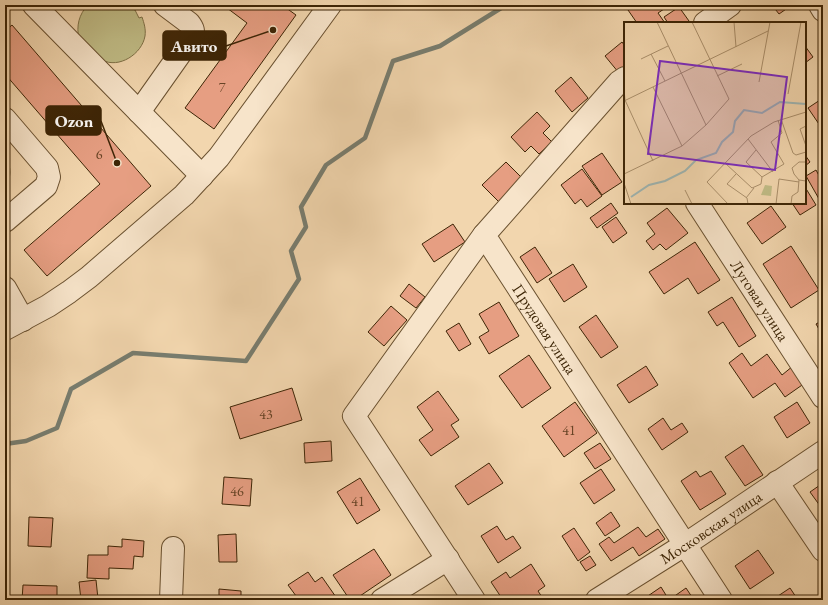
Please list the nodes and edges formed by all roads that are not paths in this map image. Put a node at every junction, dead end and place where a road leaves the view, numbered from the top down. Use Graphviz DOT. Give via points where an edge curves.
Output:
graph roads {
  1 [pos="34,5"];
  2 [pos="165,5"];
  3 [pos="330,5"];
  4 [pos="730,5"];
  5 [pos="820,5"];
  6 [pos="823,10"];
  7 [pos="706,22"];
  8 [pos="623,84"];
  9 [pos="139,112"];
  10 [pos="5,119"];
  11 [pos="202,176"];
  12 [pos="698,204"];
  13 [pos="5,221"];
  14 [pos="484,235"];
  15 [pos="5,288"];
  16 [pos="14,324"];
  17 [pos="823,397"];
  18 [pos="823,452"];
  19 [pos="777,482"];
  20 [pos="686,544"];
  21 [pos="173,548"];
  22 [pos="823,550"];
  23 [pos="448,559"];
  24 [pos="171,600"];
  25 [pos="382,600"];
  26 [pos="474,600"];
  27 [pos="597,600"];
  28 [pos="721,600"];
  1 -- 9 [label="street"];
  2 -- 9 [label="street" via="189,23 193,33"];
  3 -- 11 [label="street" via="219,157"];
  4 -- 7 [label="street"];
  5 -- 6 [label="street"];
  8 -- 14 [label="street"];
  9 -- 11 [label="street"];
  10 -- 13 [label="street" via="47,168 49,177 46,186"];
  11 -- 16 [label="street" via="184,195 89,277 58,300"];
  12 -- 17 [label="street, Луговая улица"];
  14 -- 20 [label="street, Прудовая улица"];
  14 -- 23 [label="street" via="354,416"];
  15 -- 16 [label="street"];
  18 -- 19 [label="street, Московская улица"];
  19 -- 20 [label="street, Московская улица"];
  19 -- 22 [label="street"];
  20 -- 27 [label="street, Московская улица"];
  20 -- 28 [label="street, Прудовая улица"];
  21 -- 24 [label="street"];
  23 -- 25 [label="street"];
  23 -- 26 [label="street"];
}
